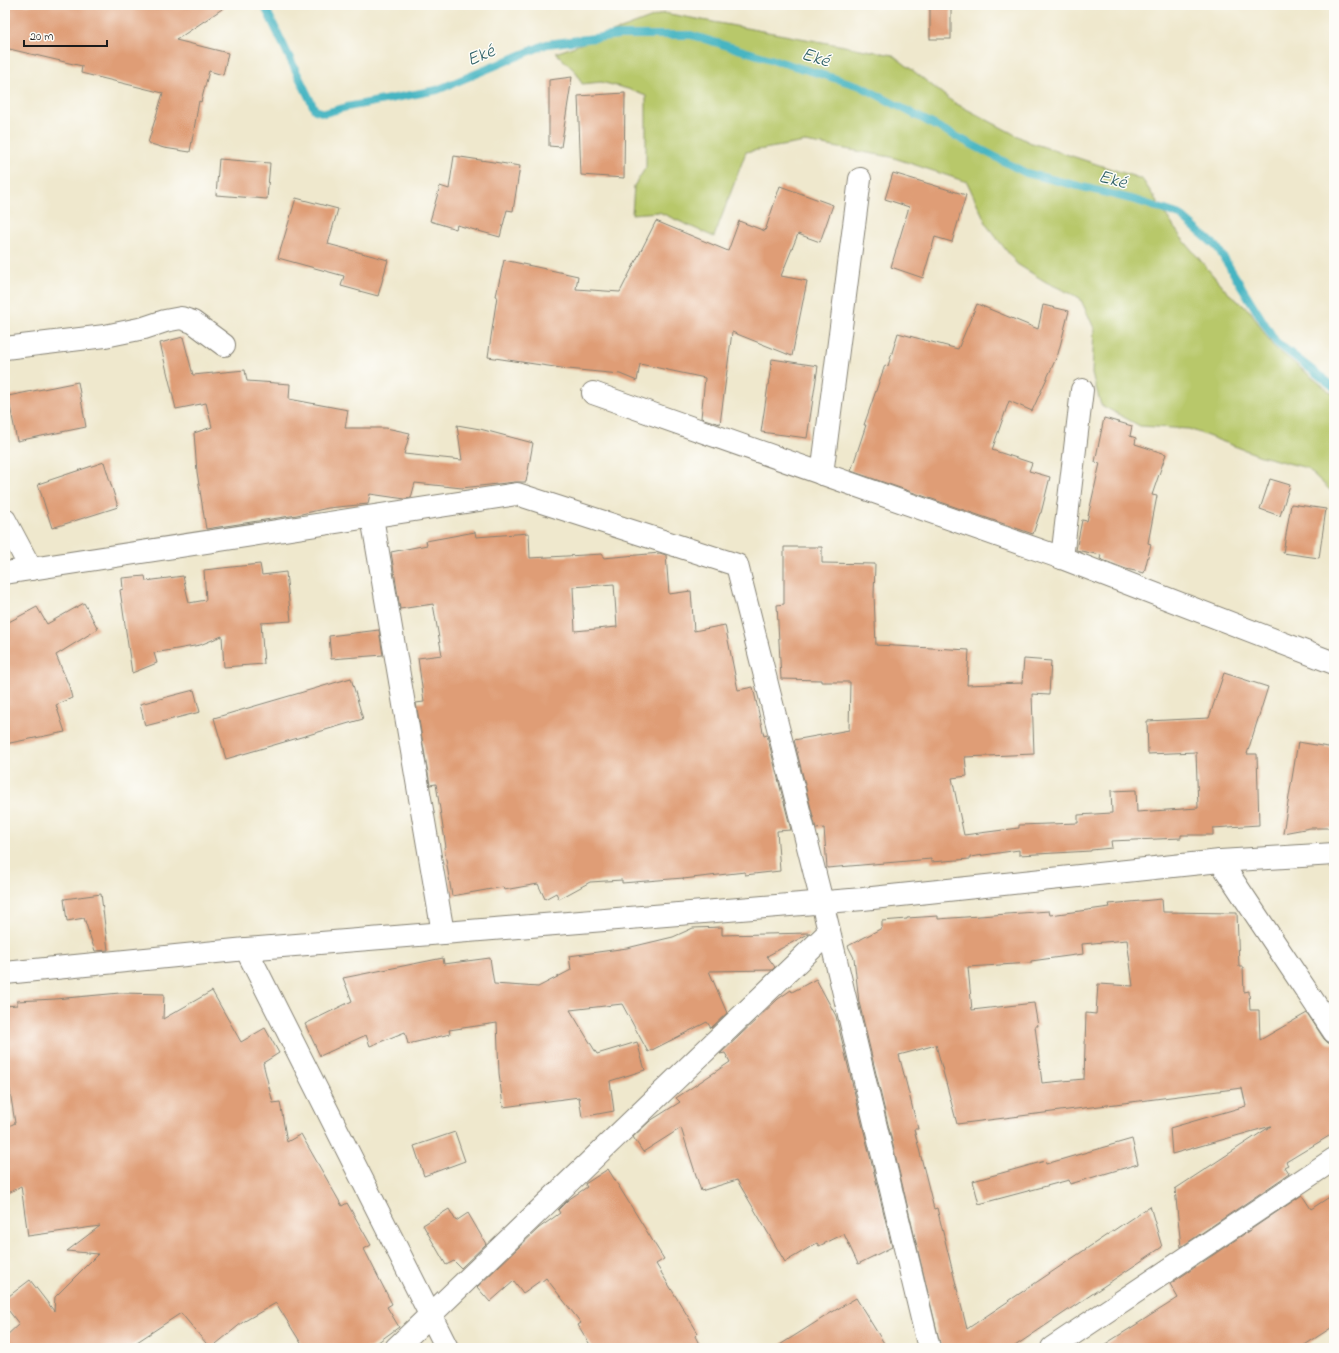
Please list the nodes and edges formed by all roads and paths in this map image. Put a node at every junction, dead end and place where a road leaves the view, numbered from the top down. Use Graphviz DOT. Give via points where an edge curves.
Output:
graph roads {
  1 [pos="860,179"];
  2 [pos="224,345"];
  3 [pos="5,348"];
  4 [pos="1082,390"];
  5 [pos="593,393"];
  6 [pos="822,474"];
  7 [pos="372,517"];
  8 [pos="5,520"];
  9 [pos="1062,558"];
  10 [pos="31,569"];
  11 [pos="5,573"];
  12 [pos="1334,663"];
  13 [pos="1334,854"];
  14 [pos="1220,861"];
  15 [pos="822,902"];
  16 [pos="829,932"];
  17 [pos="443,933"];
  18 [pos="246,949"];
  19 [pos="5,973"];
  20 [pos="1334,1032"];
  21 [pos="1334,1159"];
  22 [pos="430,1316"];
  23 [pos="396,1348"];
  24 [pos="447,1348"];
  25 [pos="929,1348"];
  26 [pos="1052,1348"];
  1 -- 6 [label="street"];
  2 -- 3 [label="street" via="193,322 181,318 105,336"];
  4 -- 9 [label="street"];
  5 -- 6 [label="street"];
  6 -- 9 [label="street"];
  7 -- 10 [label="street"];
  7 -- 15 [label="street" via="517,494 737,565"];
  7 -- 17 [label="street"];
  8 -- 10 [label="street"];
  9 -- 12 [label="street"];
  10 -- 11 [label="street"];
  13 -- 14 [label="street"];
  14 -- 15 [label="street"];
  14 -- 20 [label="street"];
  15 -- 16 [label="street"];
  15 -- 17 [label="street"];
  16 -- 22 [label="street"];
  16 -- 25 [label="street"];
  17 -- 18 [label="street"];
  18 -- 19 [label="street"];
  18 -- 22 [label="street"];
  21 -- 26 [label="street"];
  22 -- 23 [label="street"];
  22 -- 24 [label="street"];
}
